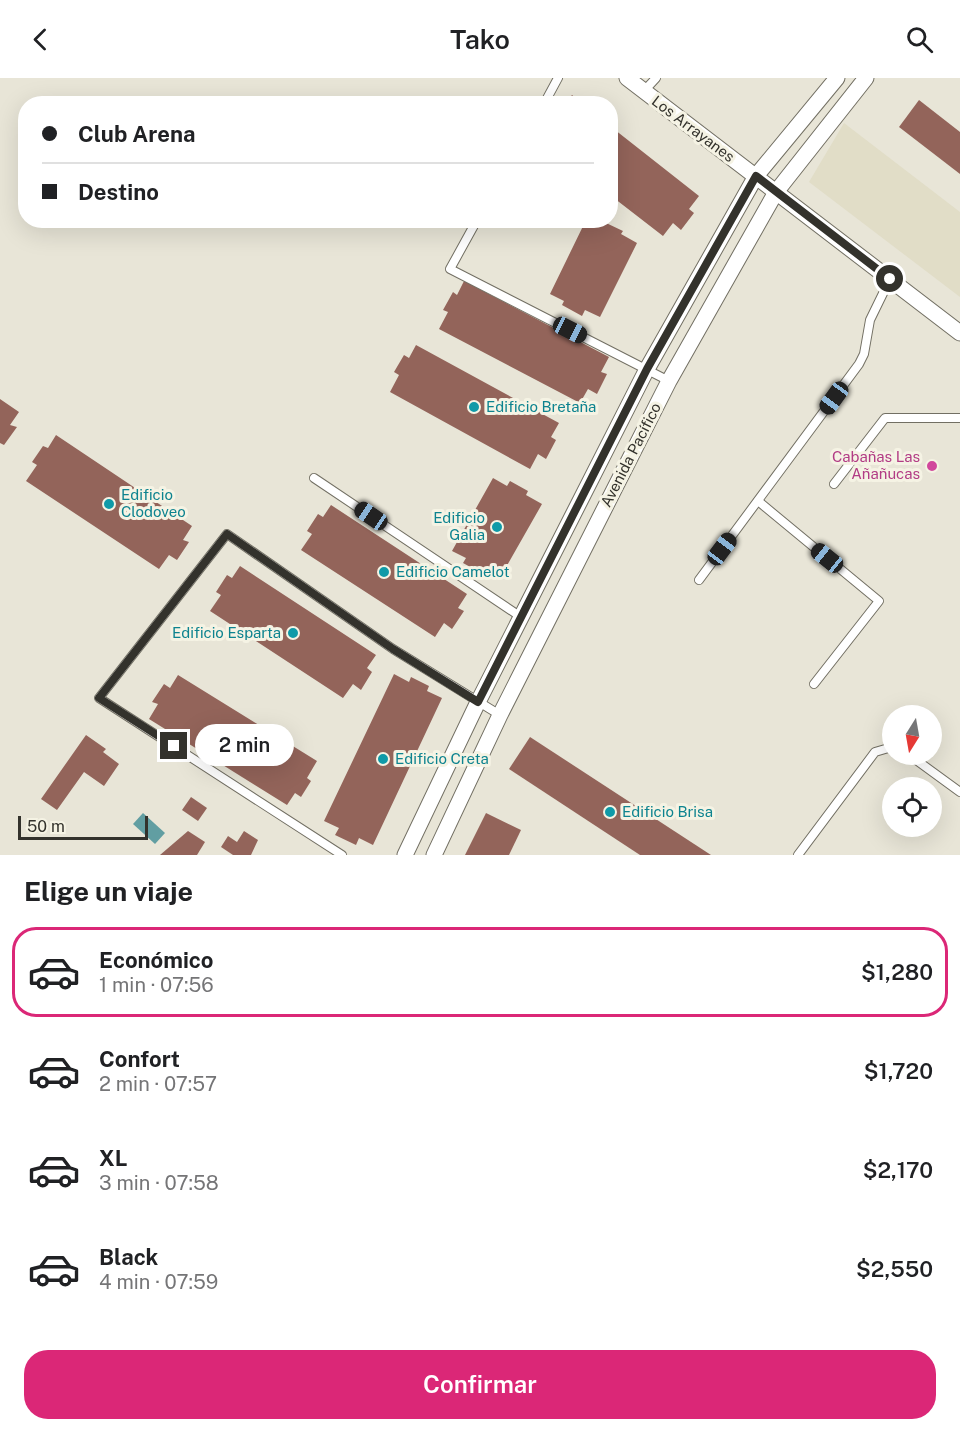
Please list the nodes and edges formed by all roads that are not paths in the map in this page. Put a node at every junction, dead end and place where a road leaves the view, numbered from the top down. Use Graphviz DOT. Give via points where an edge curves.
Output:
graph roads {
  1 [pos="558,78"];
  2 [pos="627,78"];
  3 [pos="656,78"];
  4 [pos="837,78"];
  5 [pos="866,78"];
  6 [pos="644,91"];
  7 [pos="548,96"];
  8 [pos="756,176"];
  9 [pos="776,192"];
  10 [pos="472,228"];
  11 [pos="890,279"];
  12 [pos="958,326"];
  13 [pos="647,369"];
  14 [pos="669,381"];
  15 [pos="960,418"];
  16 [pos="314,478"];
  17 [pos="834,484"];
  18 [pos="758,501"];
  19 [pos="699,580"];
  20 [pos="520,617"];
  21 [pos="814,684"];
  22 [pos="478,702"];
  23 [pos="500,715"];
  24 [pos="882,750"];
  25 [pos="923,765"];
  26 [pos="960,792"];
  27 [pos="342,855"];
  28 [pos="405,855"];
  29 [pos="434,855"];
  30 [pos="798,855"];
  1 -- 7 [label="lane"];
  2 -- 6 [label="street, Los Arrayanes"];
  3 -- 6 [label="lane"];
  4 -- 8 [label="street, Avenida Pacífico"];
  5 -- 9 [label="street, Avenida Pacífico"];
  6 -- 8 [label="street, Los Arrayanes"];
  8 -- 9 [label="street, Los Arrayanes"];
  8 -- 13 [label="street, Avenida Pacífico"];
  9 -- 11 [label="street, Los Arrayanes"];
  9 -- 14 [label="street, Avenida Pacífico"];
  10 -- 13 [label="lane" via="450,268"];
  11 -- 12 [label="street, Los Arrayanes"];
  11 -- 18 [label="lane" via="870,320 859,364"];
  13 -- 14 [label="lane"];
  13 -- 20 [label="street, Avenida Pacífico"];
  14 -- 23 [label="street, Avenida Pacífico"];
  15 -- 17 [label="lane" via="885,418"];
  16 -- 20 [label="lane"];
  18 -- 19 [label="lane"];
  18 -- 21 [label="lane" via="879,601"];
  20 -- 22 [label="street, Avenida Pacífico"];
  22 -- 23 [label="lane"];
  22 -- 27 [label="lane" via="393,649 227,534 99,698"];
  22 -- 28 [label="street, Avenida Pacífico"];
  23 -- 29 [label="street, Avenida Pacífico"];
  24 -- 30 [label="lane" via="875,752"];
  25 -- 26 [label="lane"];
}
